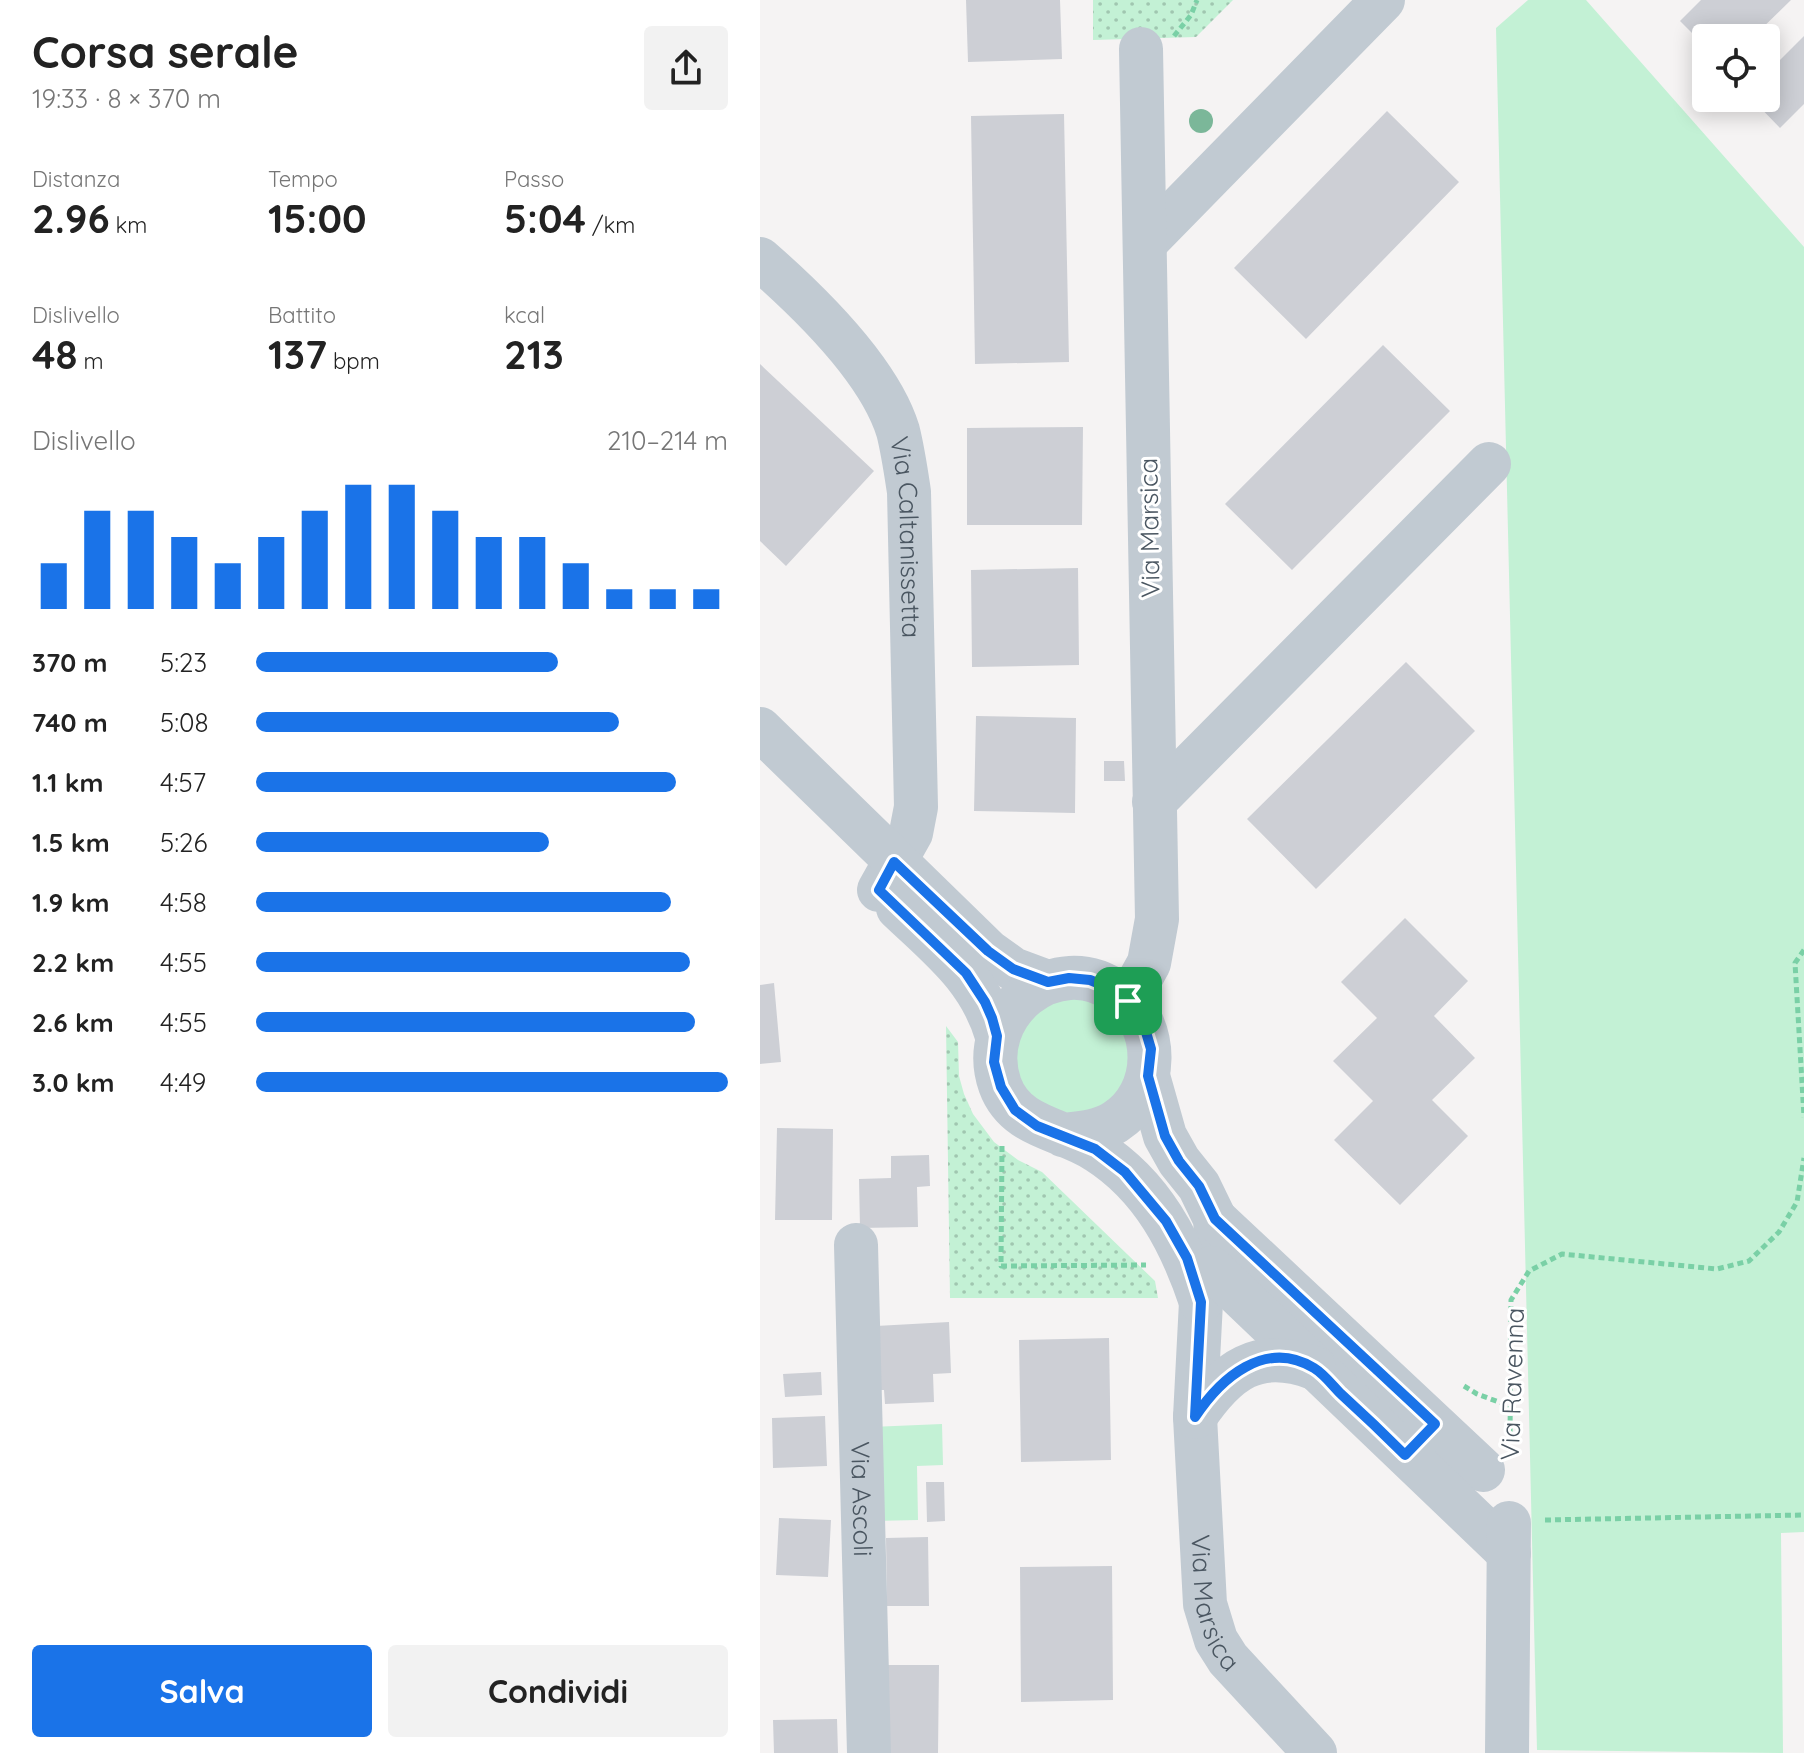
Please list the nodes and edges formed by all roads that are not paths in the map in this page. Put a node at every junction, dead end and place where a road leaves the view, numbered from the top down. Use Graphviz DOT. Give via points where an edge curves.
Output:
graph roads {
  1 [pos="1383,0"];
  2 [pos="1156,44"];
  3 [pos="1145,243"];
  4 [pos="760,259"];
  5 [pos="1489,464"];
  6 [pos="760,729"];
  7 [pos="760,771"];
  8 [pos="1154,802"];
  9 [pos="887,876"];
  10 [pos="1048,982"];
  11 [pos="1128,1001"];
  12 [pos="997,1036"];
  13 [pos="1148,1076"];
  14 [pos="1063,1135"];
  15 [pos="1215,1219"];
  16 [pos="856,1245"];
  17 [pos="1206,1285"];
  18 [pos="1314,1368"];
  19 [pos="1195,1417"];
  20 [pos="1435,1424"];
  21 [pos="1405,1455"];
  22 [pos="1497,1459"];
  23 [pos="1481,1630"];
  24 [pos="869,1753"];
  25 [pos="1315,1753"];
  26 [pos="1479,1753"];
  27 [pos="1507,1753"];
  1 -- 3 [label="street"];
  2 -- 3 [label="street, Via Marsica"];
  3 -- 8 [label="street, Via Marsica"];
  4 -- 9 [label="street, Via Caltanissetta" via="873,378 897,429 904,459 916,807 911,833"];
  5 -- 8 [label="street"];
  6 -- 9 [label="street"];
  7 -- 9 [label="street"];
  8 -- 11 [label="street, Via Marsica" via="1156,934 1149,963"];
  9 -- 10 [label="street" via="1000,961"];
  9 -- 12 [label="street" via="966,973 985,1002"];
  10 -- 11 [label="street" via="1090,980"];
  10 -- 12 [label="street" via="1025,994 1006,1015"];
  11 -- 13 [label="street" via="1143,1022 1151,1049"];
  12 -- 14 [label="street" via="994,1062 1015,1110 1037,1126"];
  13 -- 14 [label="street" via="1136,1102 1116,1122 1090,1133"];
  13 -- 15 [label="street, Via Marsica" via="1165,1136"];
  14 -- 17 [label="street, Via Marsica" via="1095,1149 1125,1172 1166,1221"];
  15 -- 17 [label="street, Via Marsica" via="1217,1250"];
  15 -- 20 [label="street"];
  16 -- 24 [label="street, Via Ascoli"];
  17 -- 18 [label="street"];
  17 -- 19 [label="street, Via Marsica"];
  18 -- 19 [label="street" via="1285,1359 1260,1360 1218,1386"];
  18 -- 21 [label="street"];
  19 -- 25 [label="street, Via Marsica" via="1202,1586 1216,1640"];
  20 -- 21 [label="street"];
  20 -- 22 [label="street"];
  21 -- 27 [label="street" via="1509,1537"];
  23 -- 26 [label="street"];
}
